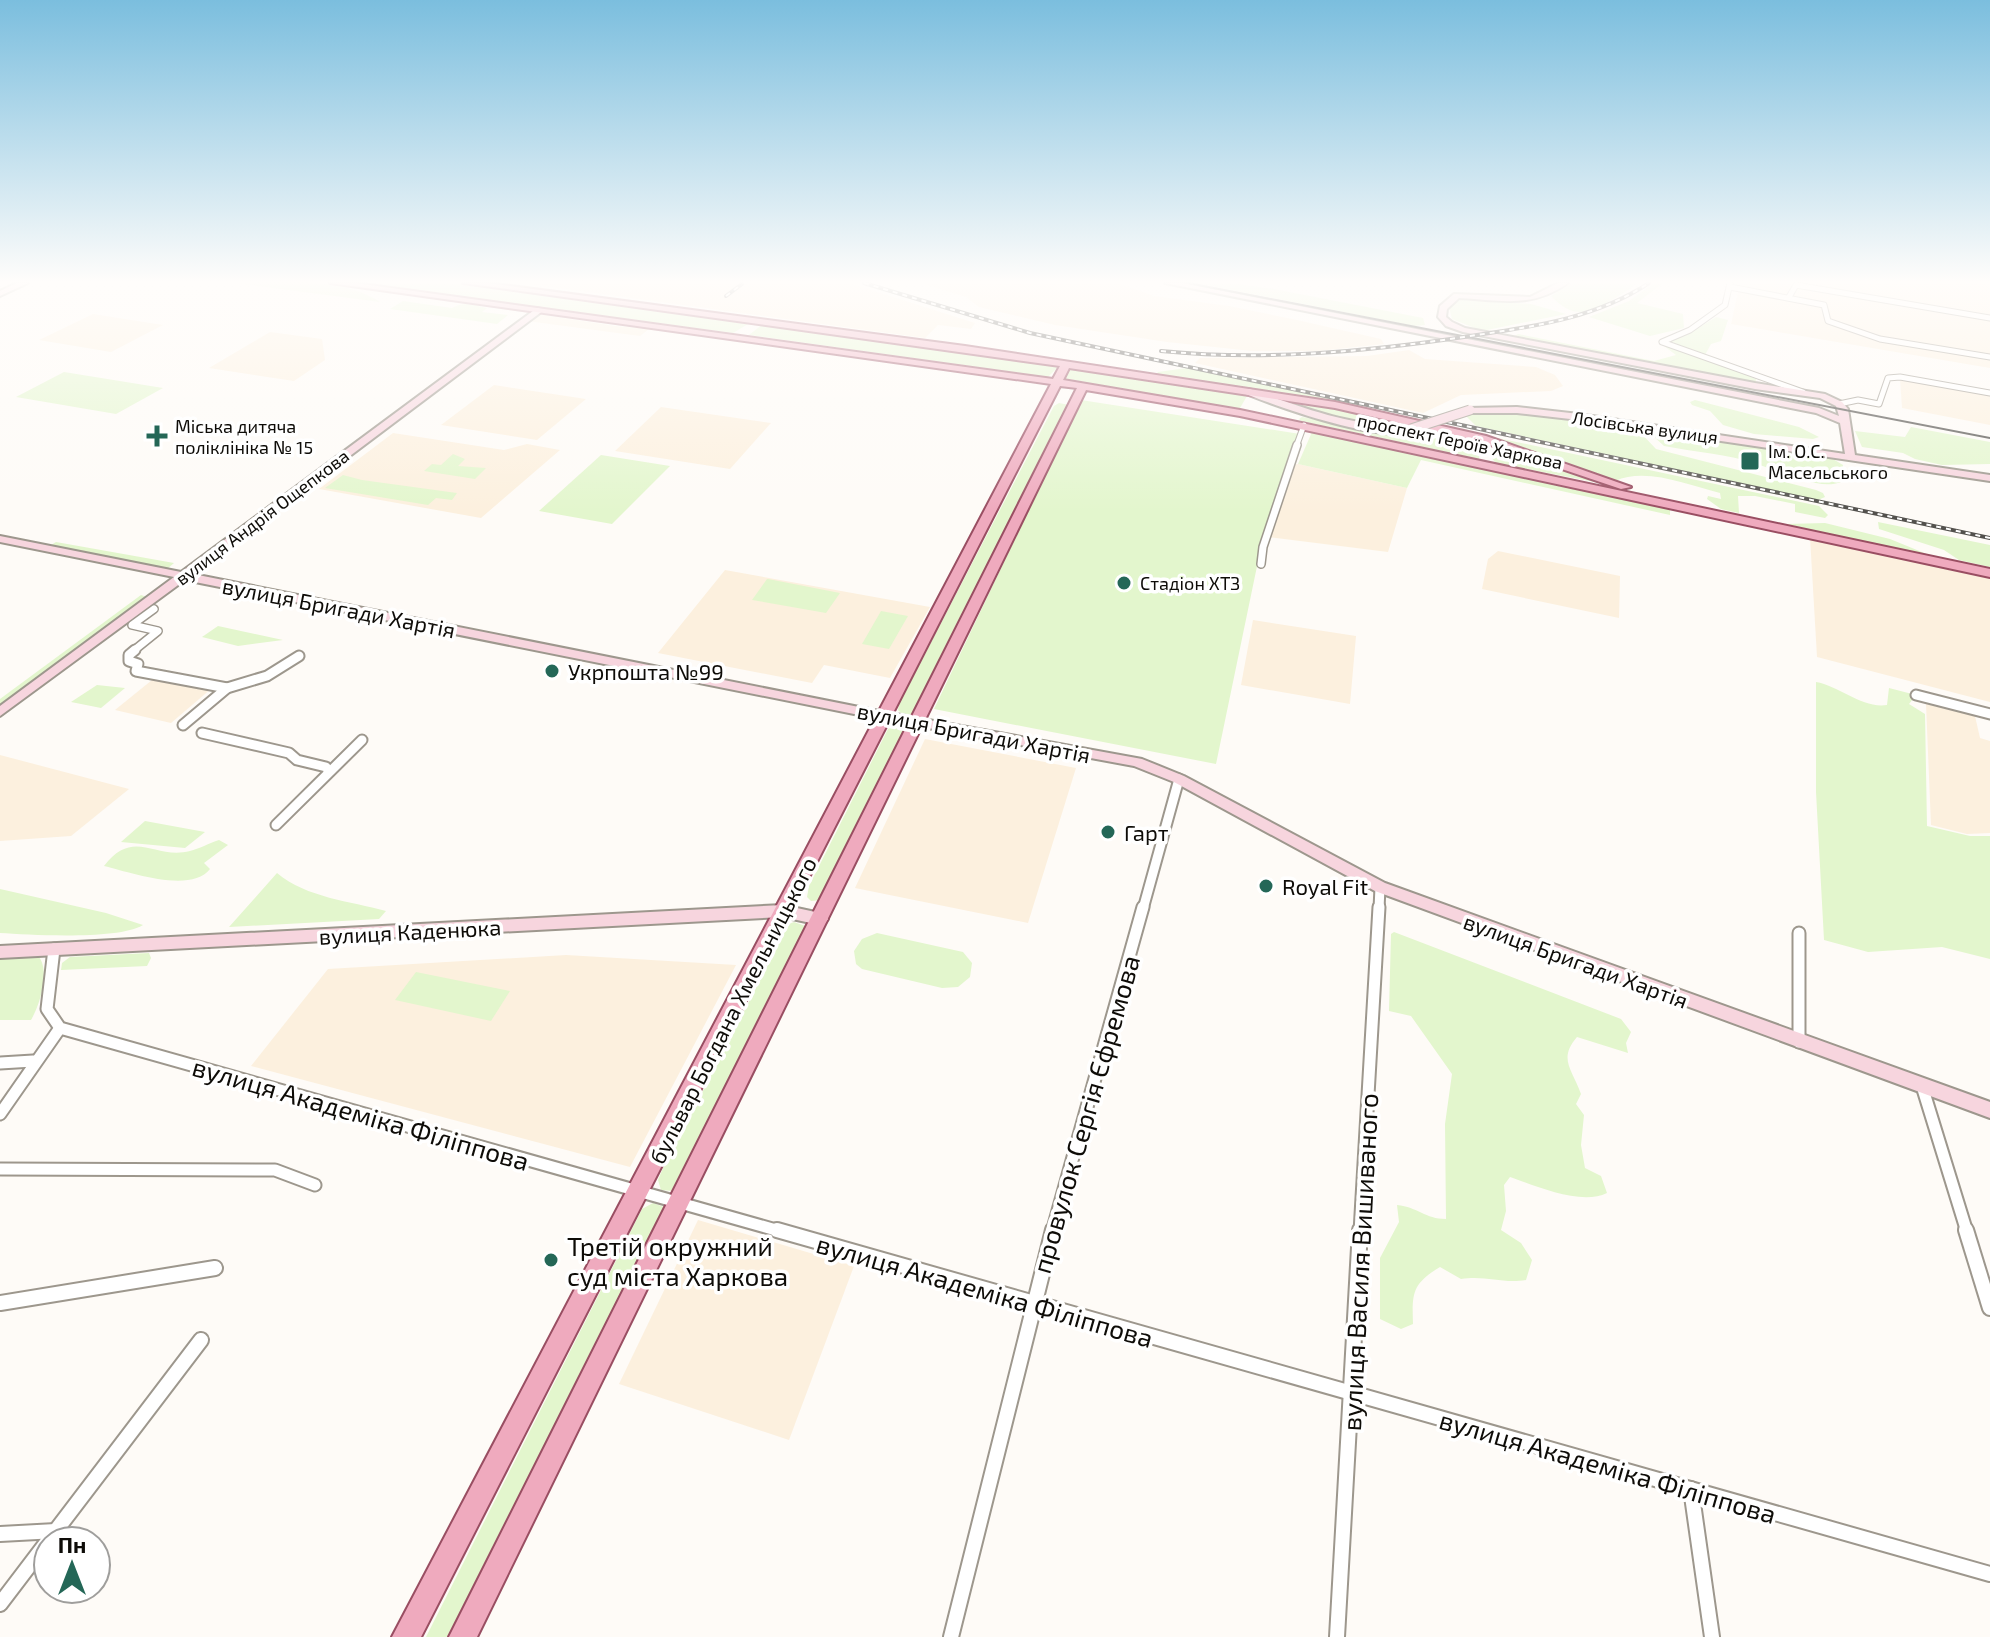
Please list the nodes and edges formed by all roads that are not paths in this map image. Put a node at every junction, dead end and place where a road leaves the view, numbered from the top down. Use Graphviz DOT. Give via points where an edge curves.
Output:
graph roads {
  1 [pos="474,359"];
  2 [pos="897,359"];
  3 [pos="1033,359"];
  4 [pos="1557,359"];
  5 [pos="1616,359"];
  6 [pos="1710,359"];
  7 [pos="1066,364"];
  8 [pos="1765,379"];
  9 [pos="1057,382"];
  10 [pos="1083,386"];
  11 [pos="1755,386"];
  12 [pos="1249,392"];
  13 [pos="1803,392"];
  14 [pos="1990,393"];
  15 [pos="1839,404"];
  16 [pos="1240,413"];
  17 [pos="1303,419"];
  18 [pos="1844,422"];
  19 [pos="1500,444"];
  20 [pos="1850,455"];
  21 [pos="1495,466"];
  22 [pos="1599,478"];
  23 [pos="1990,478"];
  24 [pos="1581,486"];
  25 [pos="1672,504"];
  26 [pos="0,539"];
  27 [pos="1261,564"];
  28 [pos="1990,573"];
  29 [pos="183,576"];
  30 [pos="154,609"];
  31 [pos="299,656"];
  32 [pos="227,688"];
  33 [pos="1916,695"];
  34 [pos="0,712"];
  35 [pos="1990,714"];
  36 [pos="884,716"];
  37 [pos="918,723"];
  38 [pos="183,725"];
  39 [pos="202,733"];
  40 [pos="362,740"];
  41 [pos="329,772"];
  42 [pos="1179,779"];
  43 [pos="276,825"];
  44 [pos="1380,887"];
  45 [pos="783,911"];
  46 [pos="820,919"];
  47 [pos="1799,933"];
  48 [pos="54,949"];
  49 [pos="0,952"];
  50 [pos="60,1028"];
  51 [pos="1799,1042"];
  52 [pos="33,1061"];
  53 [pos="0,1063"];
  54 [pos="1922,1086"];
  55 [pos="1990,1110"];
  56 [pos="0,1114"];
  57 [pos="0,1169"];
  58 [pos="315,1185"];
  59 [pos="638,1190"];
  60 [pos="679,1202"];
  61 [pos="215,1268"];
  62 [pos="0,1303"];
  63 [pos="1032,1305"];
  64 [pos="1990,1308"];
  65 [pos="201,1340"];
  66 [pos="1352,1393"];
  67 [pos="1691,1489"];
  68 [pos="61,1525"];
  69 [pos="32,1532"];
  70 [pos="0,1534"];
  71 [pos="32,1562"];
  72 [pos="1990,1574"];
  73 [pos="0,1604"];
  74 [pos="406,1637"];
  75 [pos="463,1637"];
  76 [pos="951,1637"];
  77 [pos="1337,1637"];
  78 [pos="1712,1637"];
  1 -- 29 [label="street, вулиця Андрія Ощепкова"];
  2 -- 9 [label="main road, проспект Героїв Харкова"];
  3 -- 7 [label="main road, проспект Героїв Харкова"];
  4 -- 18 [label="street" via="1819,411"];
  5 -- 11 [label="street"];
  6 -- 8 [label="street"];
  7 -- 9 [label="main road, бульвар Богдана Хмельницького"];
  7 -- 12 [label="main road, проспект Героїв Харкова"];
  8 -- 11 [label="street" via="1767,383"];
  8 -- 13 [label="street"];
  9 -- 10 [label="main road, проспект Героїв Харкова"];
  9 -- 36 [label="main road, бульвар Богдана Хмельницького"];
  10 -- 16 [label="main road, проспект Героїв Харкова"];
  10 -- 37 [label="main road, бульвар Богдана Хмельницького"];
  11 -- 13 [label="street"];
  12 -- 16 [label="main road" via="1251,405"];
  12 -- 17 [label="street, Лосівська вулиця"];
  12 -- 19 [label="main road, проспект Героїв Харкова" via="1384,415"];
  13 -- 15 [label="street"];
  14 -- 15 [label="street" via="1900,377 1888,378 1879,404"];
  15 -- 18 [label="street"];
  16 -- 17 [label="main road, проспект Героїв Харкова"];
  17 -- 20 [label="street, Лосівська вулиця, bridge" via="1411,429 1470,410 1551,414"];
  17 -- 21 [label="main road, проспект Героїв Харкова"];
  17 -- 27 [label="street"];
  18 -- 20 [label="street"];
  19 -- 21 [label="main road" via="1484,451"];
  19 -- 22 [label="main road, проспект Героїв Харкова"];
  20 -- 23 [label="street, Лосівська вулиця"];
  21 -- 24 [label="main road, проспект Героїв Харкова"];
  22 -- 24 [label="main road" via="1602,486"];
  22 -- 25 [label="main road, проспект Героїв Харкова"];
  24 -- 25 [label="main road, проспект Героїв Харкова"];
  25 -- 28 [label="main road, проспект Героїв Харкова"];
  26 -- 29 [label="street, вулиця Бригади Хартія"];
  29 -- 34 [label="street, вулиця Андрія Ощепкова"];
  29 -- 36 [label="street, вулиця Бригади Хартія"];
  30 -- 32 [label="street" via="132,625 158,631 129,655 129,661 138,664 136,671"];
  31 -- 32 [label="street" via="267,676"];
  32 -- 38 [label="street"];
  33 -- 35 [label="street"];
  36 -- 37 [label="street, вулиця Бригади Хартія"];
  36 -- 45 [label="main road, бульвар Богдана Хмельницького"];
  37 -- 42 [label="street, вулиця Бригади Хартія" via="1137,762"];
  37 -- 46 [label="main road, бульвар Богдана Хмельницького"];
  39 -- 41 [label="street" via="289,753"];
  40 -- 41 [label="street"];
  41 -- 43 [label="street"];
  42 -- 44 [label="street, вулиця Бригади Хартія"];
  42 -- 63 [label="street, провулок Сергія Єфремова"];
  44 -- 51 [label="street, вулиця Бригади Хартія"];
  44 -- 66 [label="street, вулиця Василя Вишиваного"];
  45 -- 46 [label="street, вулиця Каденюка"];
  45 -- 48 [label="street, вулиця Каденюка"];
  45 -- 59 [label="main road, бульвар Богдана Хмельницького"];
  46 -- 60 [label="main road, бульвар Богдана Хмельницького"];
  47 -- 51 [label="street"];
  48 -- 49 [label="street, вулиця Каденюка"];
  48 -- 50 [label="street" via="47,1009"];
  50 -- 52 [label="street"];
  50 -- 59 [label="street, вулиця Академіка Філіппова"];
  51 -- 54 [label="street, вулиця Бригади Хартія"];
  52 -- 53 [label="street"];
  52 -- 56 [label="street"];
  54 -- 55 [label="street, вулиця Бригади Хартія"];
  54 -- 64 [label="street"];
  57 -- 58 [label="street" via="275,1170"];
  59 -- 60 [label="street, вулиця Академіка Філіппова"];
  59 -- 74 [label="main road, бульвар Богдана Хмельницького"];
  60 -- 63 [label="street, вулиця Академіка Філіппова"];
  60 -- 75 [label="main road, бульвар Богдана Хмельницького"];
  61 -- 62 [label="street"];
  63 -- 66 [label="street, вулиця Академіка Філіппова"];
  63 -- 76 [label="street, провулок Сергія Єфремова"];
  65 -- 68 [label="street"];
  66 -- 67 [label="street, вулиця Академіка Філіппова"];
  66 -- 77 [label="street, вулиця Василя Вишиваного"];
  67 -- 72 [label="street, вулиця Академіка Філіппова"];
  67 -- 78 [label="street"];
  69 -- 70 [label="street"];
  71 -- 73 [label="street"];
}
